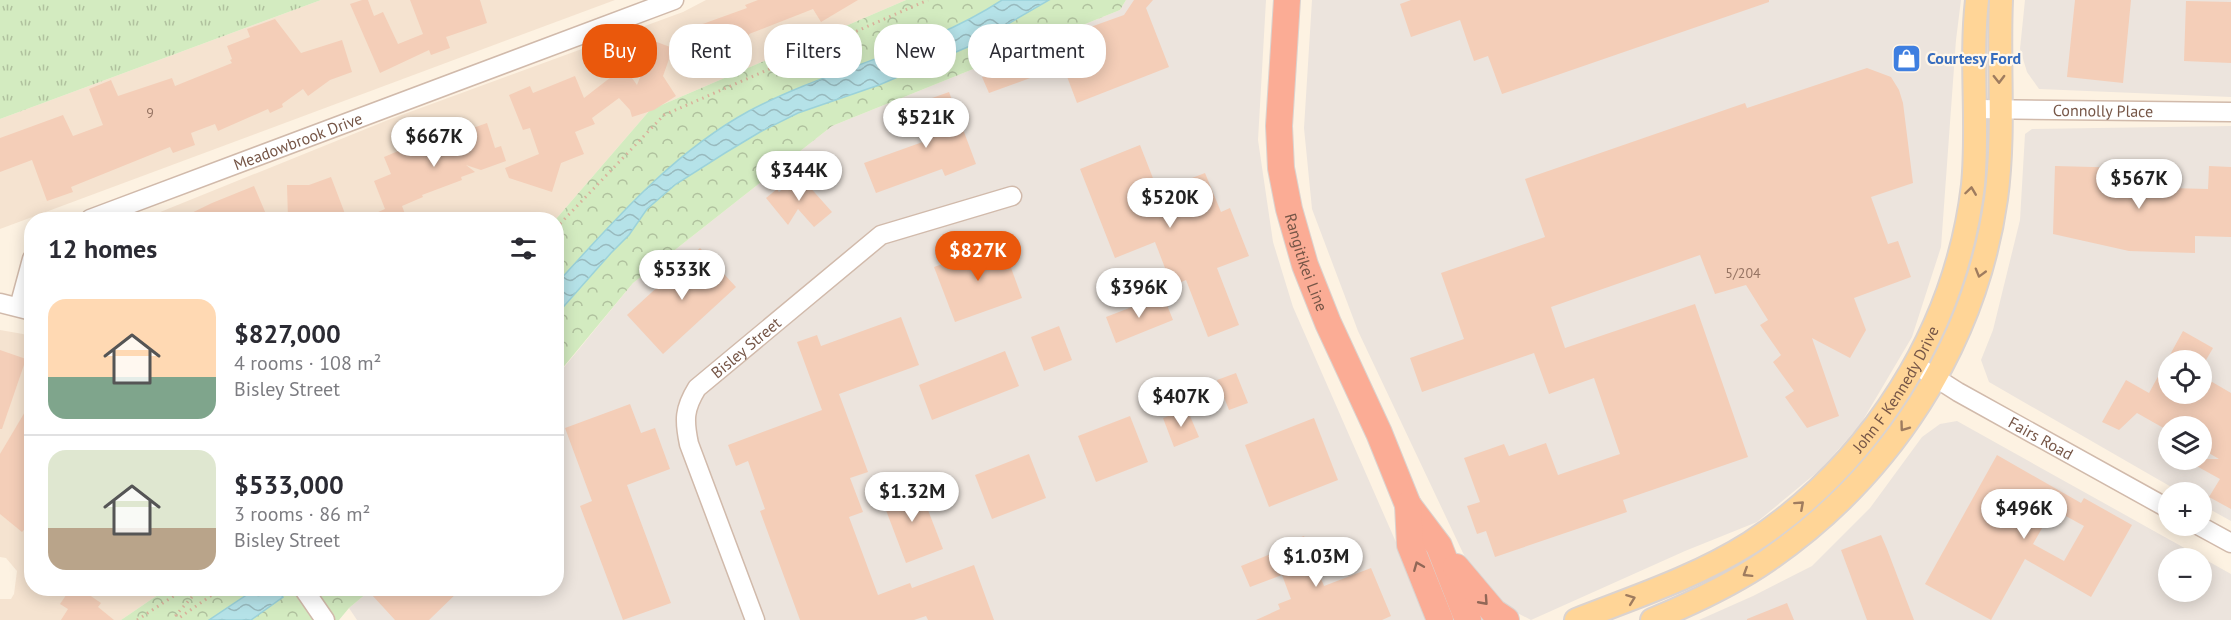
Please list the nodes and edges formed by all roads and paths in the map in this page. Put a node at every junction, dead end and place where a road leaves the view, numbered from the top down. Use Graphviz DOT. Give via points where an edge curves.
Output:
graph roads {
  1 [pos="674,0"];
  2 [pos="928,0"];
  3 [pos="1287,0"];
  4 [pos="1977,0"];
  5 [pos="2001,0"];
  6 [pos="1975,109"];
  7 [pos="2000,111"];
  8 [pos="2231,112"];
  9 [pos="1012,196"];
  10 [pos="109,212"];
  11 [pos="564,220"];
  12 [pos="0,303"];
  13 [pos="24,309"];
  14 [pos="1915,365"];
  15 [pos="1936,378"];
  16 [pos="2158,503"];
  17 [pos="1408,505"];
  18 [pos="2212,533"];
  19 [pos="2231,543"];
  20 [pos="1439,546"];
  21 [pos="1673,582"];
  22 [pos="174,596"];
  23 [pos="193,596"];
  24 [pos="211,596"];
  25 [pos="308,596"];
  26 [pos="1683,607"];
  27 [pos="137,620"];
  28 [pos="325,620"];
  29 [pos="755,620"];
  30 [pos="1440,620"];
  31 [pos="1468,620"];
  32 [pos="1506,620"];
  33 [pos="1576,620"];
  34 [pos="1652,620"];
  1 -- 10 [label="street, Meadowbrook Drive"];
  2 -- 11 [label="path" via="664,115"];
  3 -- 17 [label="highway, Rangitikei Line" via="1279,126 1288,209 1328,323"];
  4 -- 6 [label="main road, John F Kennedy Drive"];
  5 -- 7 [label="main road, John F Kennedy Drive, one-way"];
  6 -- 7 [label="street, Connolly Place"];
  14 -- 6 [label="main road, John F Kennedy Drive, one-way" via="1946,296 1963,240 1973,185"];
  7 -- 8 [label="street, Connolly Place"];
  7 -- 15 [label="main road, John F Kennedy Drive, one-way" via="1996,198 1986,249 1963,322"];
  9 -- 29 [label="street, Bisley Street" via="881,235 697,388 686,410 689,444"];
  12 -- 13 [label="street"];
  14 -- 15 [label="street, Fairs Road"];
  21 -- 14 [label="main road, John F Kennedy Drive, one-way" via="1749,543 1794,510 1863,441"];
  15 -- 16 [label="street, Fairs Road"];
  15 -- 26 [label="main road, John F Kennedy Drive, one-way" via="1889,448 1820,521 1768,560"];
  17 -- 20 [label="highway, Rangitikei Line"];
  30 -- 17 [label="highway, Rangitikei Line, one-way" via="1410,545"];
  18 -- 19 [label="street"];
  20 -- 31 [label="highway, Rangitikei Line"];
  20 -- 32 [label="highway, one-way" via="1494,612"];
  21 -- 26 [label="main road"];
  33 -- 21 [label="main road, John F Kennedy Drive, one-way"];
  22 -- 27 [label="path"];
  23 -- 24 [label="path" via="176,615 179,618"];
  25 -- 28 [label="street"];
  26 -- 34 [label="main road, John F Kennedy Drive"];
}
